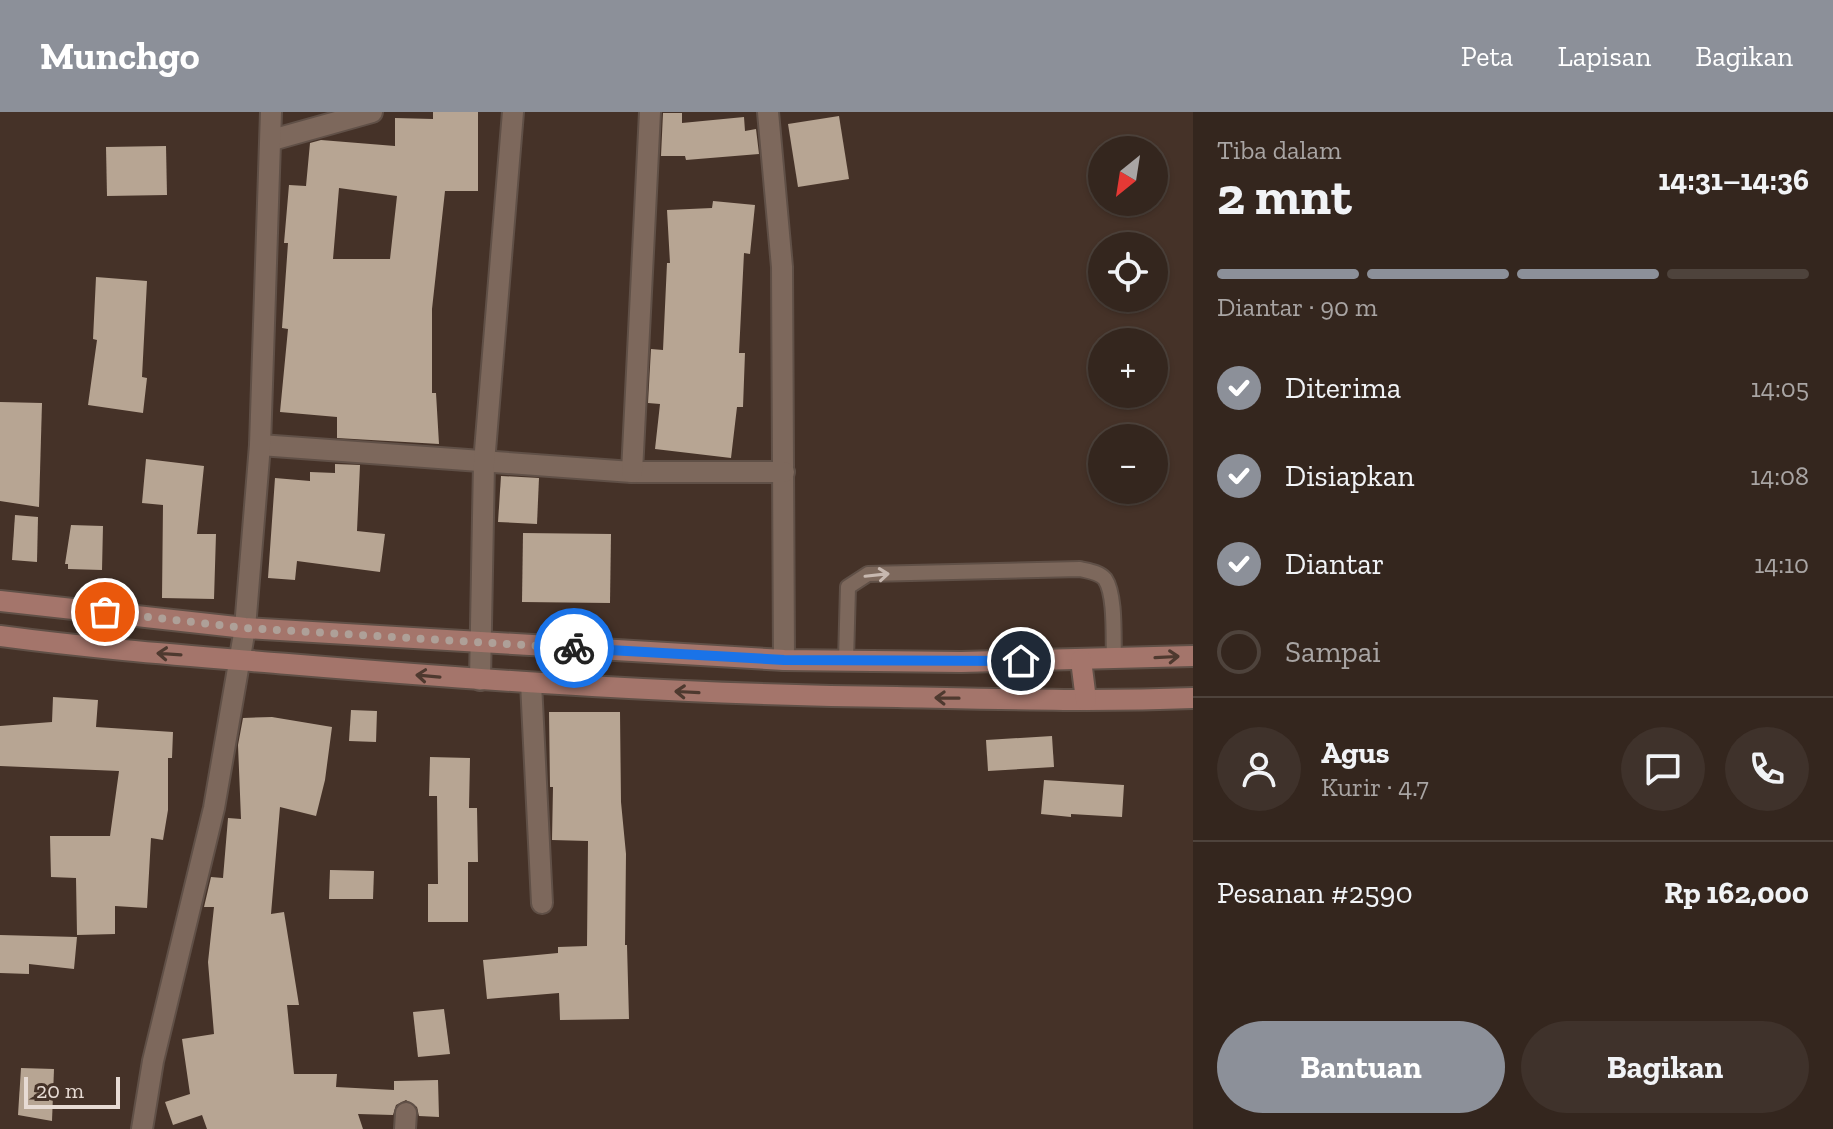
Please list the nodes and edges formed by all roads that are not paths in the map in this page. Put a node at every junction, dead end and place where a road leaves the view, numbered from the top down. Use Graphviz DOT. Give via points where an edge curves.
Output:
graph roads {
  1 [pos="271,112"];
  2 [pos="372,112"];
  3 [pos="513,112"];
  4 [pos="650,112"];
  5 [pos="768,112"];
  6 [pos="272,140"];
  7 [pos="260,445"];
  8 [pos="484,463"];
  9 [pos="632,472"];
  10 [pos="784,472"];
  11 [pos="0,601"];
  12 [pos="245,628"];
  13 [pos="0,636"];
  14 [pos="481,642"];
  15 [pos="1193,656"];
  16 [pos="1114,659"];
  17 [pos="241,660"];
  18 [pos="784,660"];
  19 [pos="846,660"];
  20 [pos="1081,660"];
  21 [pos="480,680"];
  22 [pos="531,683"];
  23 [pos="1193,698"];
  24 [pos="1086,700"];
  25 [pos="542,903"];
  26 [pos="142,1129"];
  1 -- 6 [label="street"];
  2 -- 6 [label="street"];
  3 -- 8 [label="street"];
  4 -- 9 [label="street"];
  5 -- 10 [label="street" via="782,267"];
  6 -- 7 [label="street"];
  7 -- 8 [label="street"];
  7 -- 12 [label="street"];
  8 -- 9 [label="street"];
  8 -- 14 [label="street"];
  9 -- 10 [label="street"];
  10 -- 18 [label="street"];
  11 -- 12 [label="main road"];
  12 -- 14 [label="main road"];
  12 -- 17 [label="street"];
  17 -- 13 [label="main road, one-way"];
  14 -- 18 [label="main road"];
  14 -- 21 [label="street"];
  16 -- 15 [label="main road, one-way"];
  19 -- 16 [label="lane, one-way" via="848,587 868,574 1080,569 1105,579"];
  16 -- 20 [label="main road"];
  21 -- 17 [label="main road, one-way"];
  17 -- 26 [label="street" via="214,808 153,1061"];
  18 -- 19 [label="main road"];
  19 -- 20 [label="main road"];
  20 -- 24 [label="main road"];
  21 -- 22 [label="main road"];
  24 -- 22 [label="main road, one-way" via="779,696"];
  22 -- 25 [label="street"];
  23 -- 24 [label="main road"];
}
